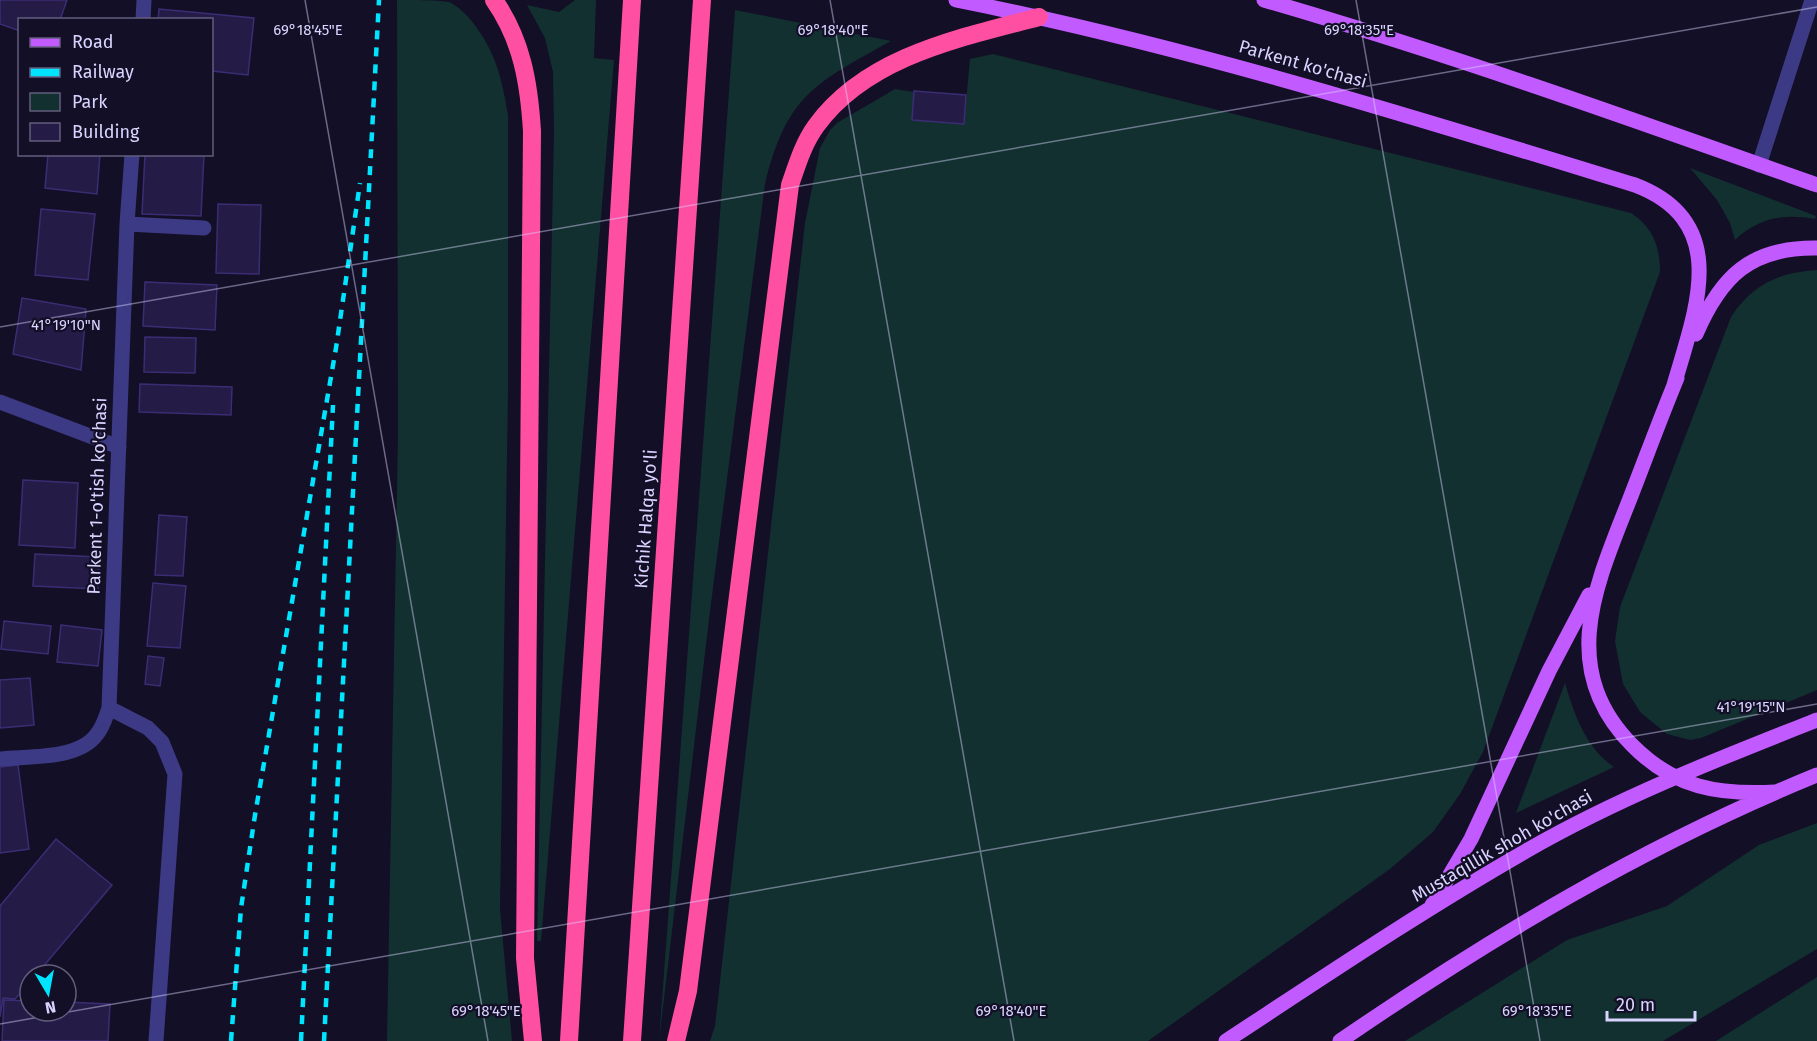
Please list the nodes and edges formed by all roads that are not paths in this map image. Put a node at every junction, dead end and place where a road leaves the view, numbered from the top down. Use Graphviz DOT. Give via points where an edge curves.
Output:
graph roads {
  1 [pos="144,0"];
  2 [pos="494,0"];
  3 [pos="632,0"];
  4 [pos="702,0"];
  5 [pos="956,0"];
  6 [pos="1264,0"];
  7 [pos="1812,0"];
  8 [pos="1039,17"];
  9 [pos="143,18"];
  10 [pos="132,156"];
  11 [pos="1759,165"];
  12 [pos="1817,185"];
  13 [pos="127,224"];
  14 [pos="204,228"];
  15 [pos="1817,248"];
  16 [pos="1674,386"];
  17 [pos="0,402"];
  18 [pos="118,447"];
  19 [pos="1603,568"];
  20 [pos="109,708"];
  21 [pos="1817,720"];
  22 [pos="0,759"];
  23 [pos="1817,776"];
  24 [pos="1674,778"];
  25 [pos="1775,792"];
  26 [pos="1431,908"];
  27 [pos="156,1041"];
  28 [pos="533,1041"];
  29 [pos="569,1041"];
  30 [pos="632,1041"];
  31 [pos="676,1041"];
  32 [pos="1226,1041"];
  33 [pos="1340,1041"];
  1 -- 9 [label="street"];
  2 -- 28 [label="highway" via="520,48 532,131 525,958"];
  3 -- 29 [label="highway"];
  4 -- 30 [label="highway, Kichik Halqa yo'li"];
  5 -- 8 [label="main road, Parkent ko'chasi"];
  6 -- 11 [label="main road" via="1377,34"];
  7 -- 11 [label="street"];
  8 -- 16 [label="main road, Parkent ko'chasi" via="1341,94 1635,185 1660,197 1690,226 1698,249 1696,304"];
  8 -- 31 [label="highway" via="942,43 866,80 836,103 802,150 790,185 688,991"];
  10 -- 13 [label="street, Parkent 1-o'tish ko'chasi"];
  11 -- 12 [label="main road"];
  13 -- 14 [label="street"];
  13 -- 18 [label="street, Parkent 1-o'tish ko'chasi"];
  15 -- 16 [label="main road" via="1769,254 1730,276 1707,311"];
  16 -- 19 [label="main road"];
  17 -- 18 [label="street"];
  18 -- 20 [label="street, Parkent 1-o'tish ko'chasi"];
  19 -- 24 [label="main road" via="1591,606 1588,634 1596,689 1622,735"];
  19 -- 26 [label="main road" via="1549,671 1476,831"];
  20 -- 22 [label="street, Parkent 1-o'tish ko'chasi" via="97,734 83,746"];
  20 -- 27 [label="street" via="148,728 162,742 175,774"];
  21 -- 24 [label="main road, Mustaqillik shoh ko'chasi"];
  23 -- 25 [label="main road"];
  24 -- 25 [label="main road" via="1723,792"];
  24 -- 26 [label="main road, Mustaqillik shoh ko'chasi" via="1527,850"];
  25 -- 33 [label="main road" via="1550,906 1433,977"];
  26 -- 32 [label="main road, Mustaqillik shoh ko'chasi"];
}
